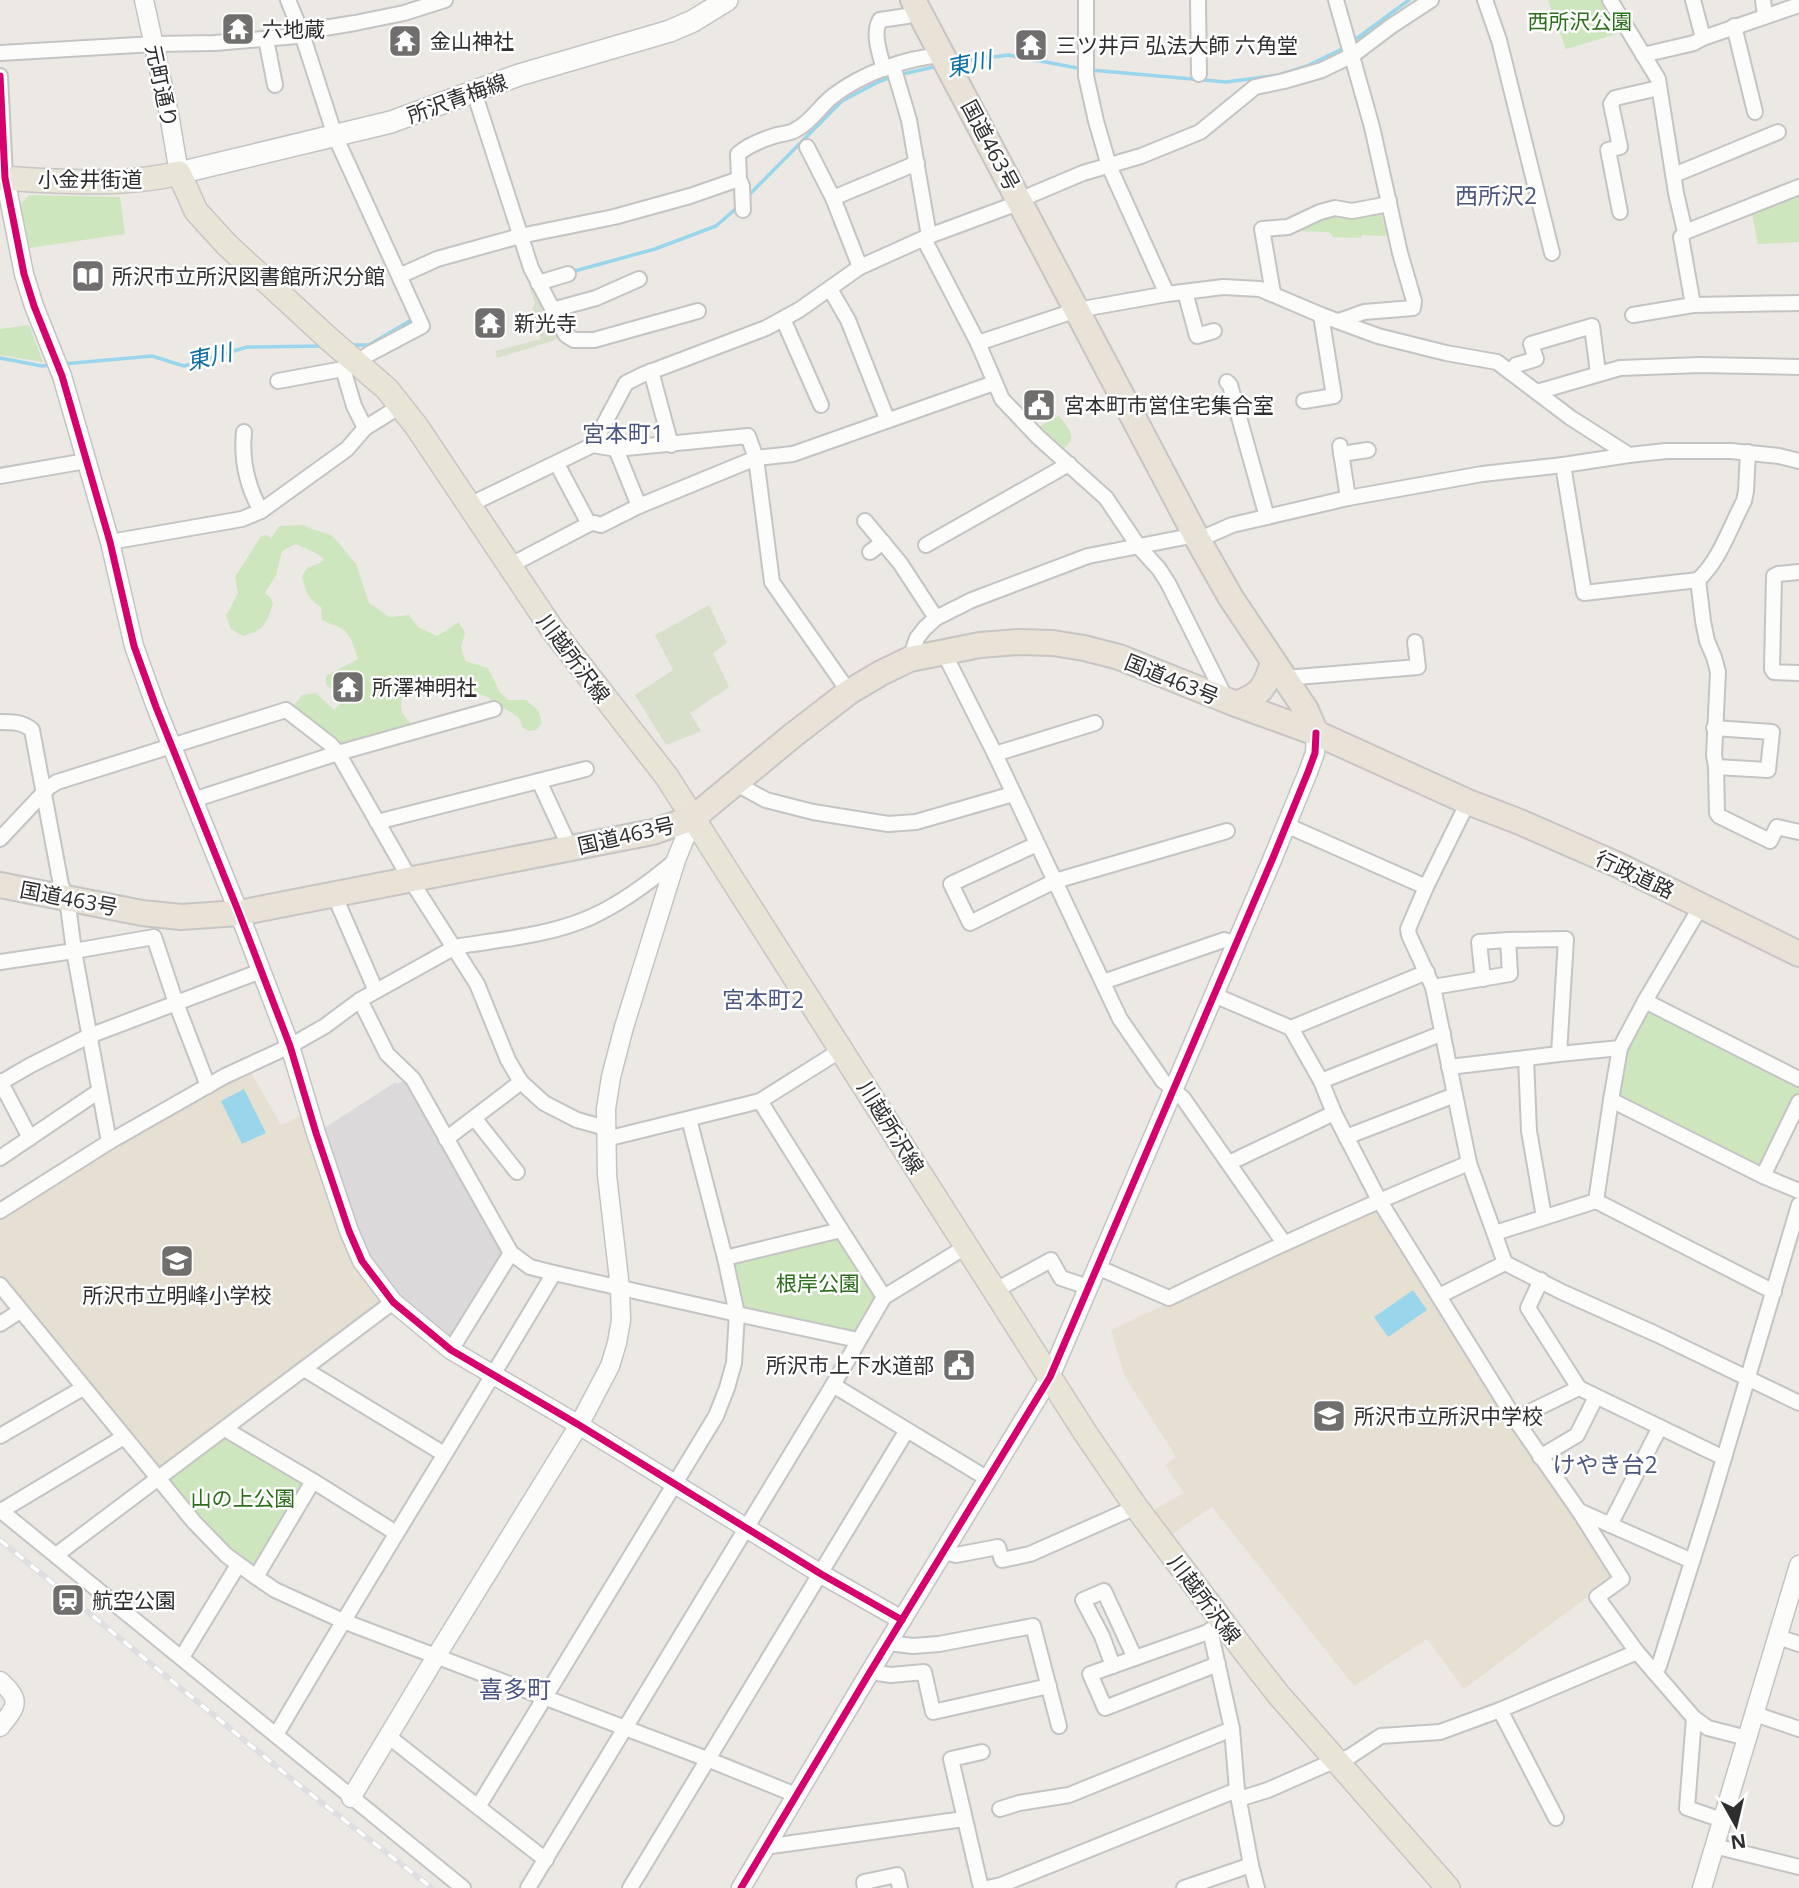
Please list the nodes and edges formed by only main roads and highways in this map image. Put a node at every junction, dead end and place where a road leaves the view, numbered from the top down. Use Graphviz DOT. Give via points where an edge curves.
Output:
graph roads {
  1 [pos="716,3"];
  2 [pos="916,5"];
  3 [pos="179,173"];
  4 [pos="2,178"];
  5 [pos="1279,670"];
  6 [pos="1230,702"];
  7 [pos="1316,733"];
  8 [pos="1468,802"];
  9 [pos="694,818"];
  10 [pos="0,885"];
  11 [pos="1799,954"];
  12 [pos="1448,1888"];
  1 -- 3 [label="main road, 所沢青梅線" via="693,21 670,30 519,75 391,122"];
  2 -- 5 [label="highway, 国道463号" via="1197,538"];
  3 -- 4 [label="main road, 小金井街道" via="141,180"];
  3 -- 9 [label="main road, 川越所沢線" via="196,211 227,245 402,405 552,629"];
  5 -- 6 [label="highway" via="1254,697"];
  5 -- 7 [label="highway, 国道463号"];
  6 -- 7 [label="highway, 国道463号"];
  6 -- 9 [label="highway, 国道463号" via="1119,657 1084,648 1019,642 943,651 910,659 849,692"];
  7 -- 8 [label="highway, 国道463号"];
  8 -- 11 [label="highway, 行政道路" via="1618,865"];
  9 -- 10 [label="highway, 国道463号" via="653,832 239,913 181,917 142,913"];
  9 -- 12 [label="main road, 川越所沢線" via="1086,1434 1217,1628"];
}
